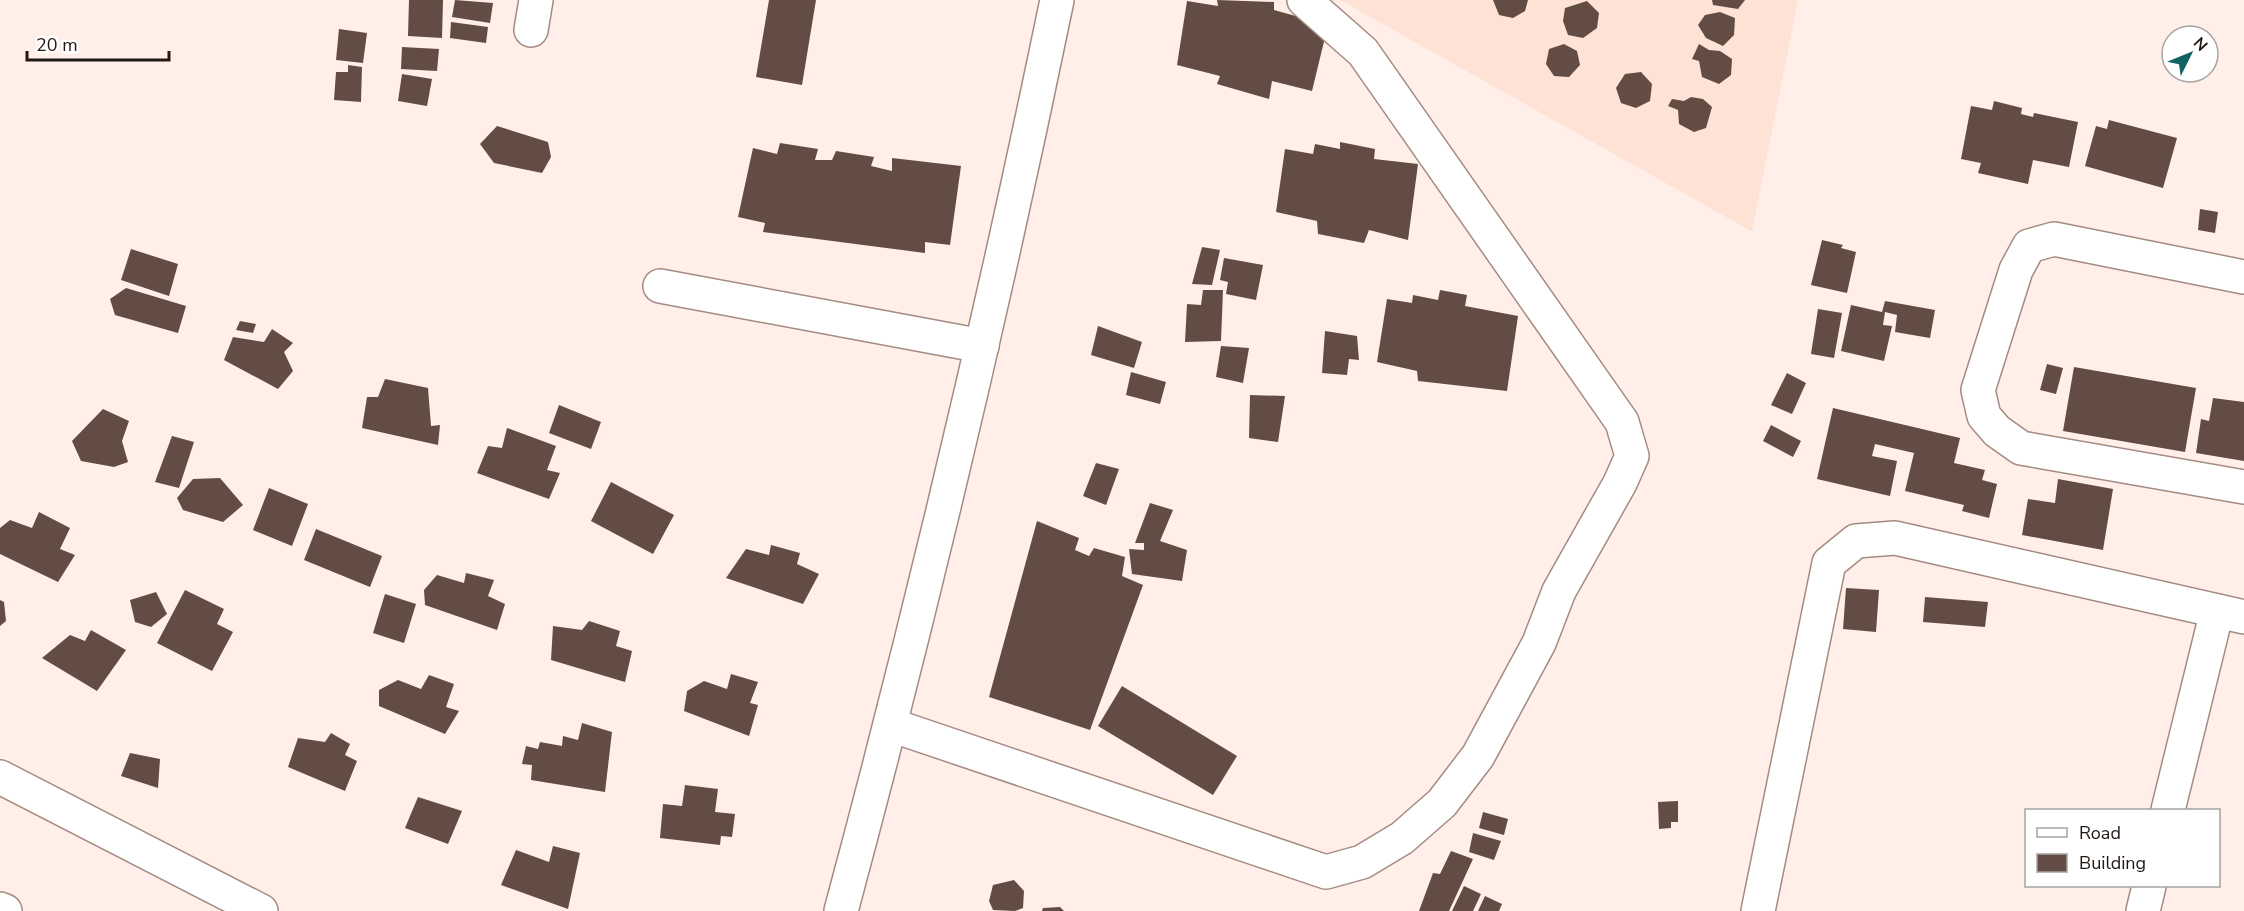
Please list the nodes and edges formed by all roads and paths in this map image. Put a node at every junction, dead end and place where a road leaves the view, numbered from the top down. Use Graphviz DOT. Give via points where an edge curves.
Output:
graph roads {
  1 [pos="1057,0"];
  2 [pos="1304,0"];
  3 [pos="2244,277"];
  4 [pos="660,286"];
  5 [pos="982,346"];
  6 [pos="2244,487"];
  7 [pos="2231,614"];
  8 [pos="891,725"];
  9 [pos="0,777"];
  10 [pos="2168,809"];
  11 [pos="2149,887"];
  12 [pos="0,909"];
  13 [pos="5,911"];
  14 [pos="261,911"];
  15 [pos="841,911"];
  16 [pos="1758,911"];
  17 [pos="2143,911"];
  1 -- 5 [label="street"];
  2 -- 8 [label="street" via="1363,52 1622,423 1632,456 1559,591 1539,643 1478,756 1442,803 1402,838 1362,862 1326,872"];
  3 -- 6 [label="street" via="2054,240 2029,246 2016,270 1978,390 1984,416 2021,448"];
  4 -- 5 [label="street"];
  5 -- 8 [label="street"];
  7 -- 10 [label="street"];
  7 -- 16 [label="street" via="1895,538 1856,542 1829,563"];
  8 -- 15 [label="street"];
  9 -- 14 [label="street"];
  11 -- 17 [label="street"];
  12 -- 13 [label="street"];
}
